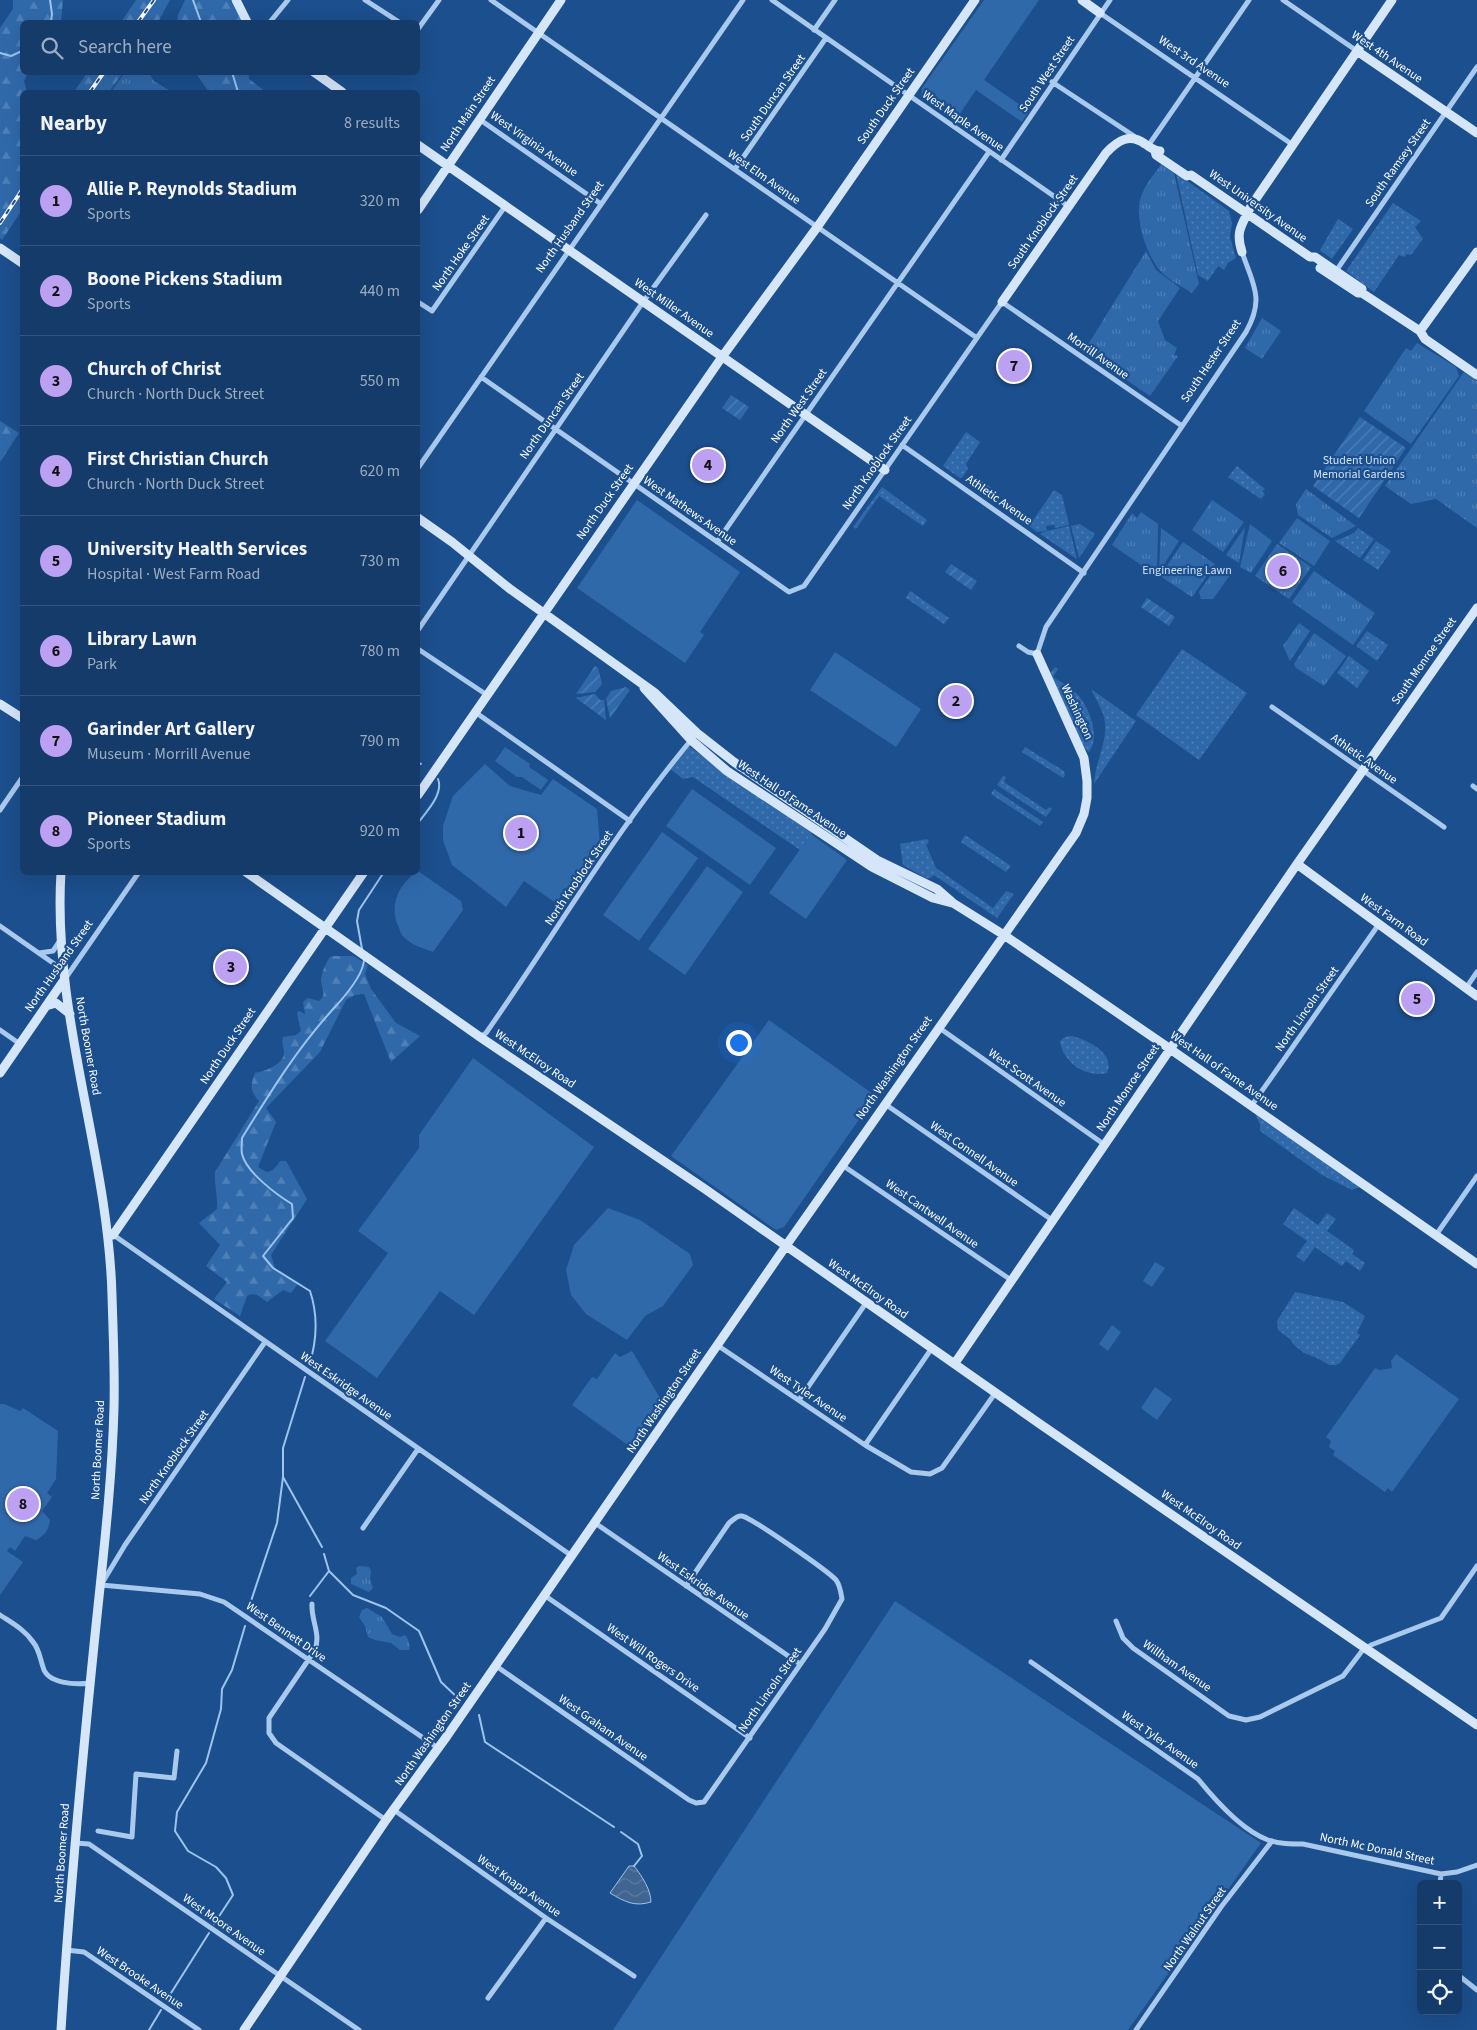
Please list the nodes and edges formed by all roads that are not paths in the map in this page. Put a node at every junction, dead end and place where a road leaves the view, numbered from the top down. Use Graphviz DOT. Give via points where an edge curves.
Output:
graph roads {
  1 [pos="236,0"];
  2 [pos="288,0"];
  3 [pos="365,0"];
  4 [pos="440,0"];
  5 [pos="491,0"];
  6 [pos="561,0"];
  7 [pos="743,0"];
  8 [pos="772,0"];
  9 [pos="835,0"];
  10 [pos="975,0"];
  11 [pos="1082,0"];
  12 [pos="1110,0"];
  13 [pos="1249,0"];
  14 [pos="1283,0"];
  15 [pos="1392,0"];
  16 [pos="1100,13"];
  17 [pos="247,20"];
  18 [pos="272,20"];
  19 [pos="397,20"];
  20 [pos="420,29"];
  21 [pos="814,30"];
  22 [pos="539,32"];
  23 [pos="826,38"];
  24 [pos="1357,51"];
  25 [pos="1477,67"];
  26 [pos="318,75"];
  27 [pos="1196,78"];
  28 [pos="1052,82"];
  29 [pos="339,90"];
  30 [pos="908,96"];
  31 [pos="1446,112"];
  32 [pos="661,117"];
  33 [pos="479,119"];
  34 [pos="1477,133"];
  35 [pos="1139,140"];
  36 [pos="1293,145"];
  37 [pos="420,146"];
  38 [pos="1152,148"];
  39 [pos="990,152"];
  40 [pos="1001,160"];
  41 [pos="448,165"];
  42 [pos="735,169"];
  43 [pos="601,204"];
  44 [pos="506,205"];
  45 [pos="1068,206"];
  46 [pos="420,207"];
  47 [pos="1247,214"];
  48 [pos="706,215"];
  49 [pos="818,226"];
  50 [pos="0,248"];
  51 [pos="569,250"];
  52 [pos="1242,252"];
  53 [pos="1477,252"];
  54 [pos="1310,257"];
  55 [pos="20,262"];
  56 [pos="1336,271"];
  57 [pos="898,283"];
  58 [pos="1362,292"];
  59 [pos="643,302"];
  60 [pos="1002,302"];
  61 [pos="420,303"];
  62 [pos="1422,333"];
  63 [pos="977,338"];
  64 [pos="722,357"];
  65 [pos="1477,368"];
  66 [pos="1477,375"];
  67 [pos="480,377"];
  68 [pos="806,415"];
  69 [pos="1182,426"];
  70 [pos="556,428"];
  71 [pos="902,445"];
  72 [pos="420,465"];
  73 [pos="885,470"];
  74 [pos="634,483"];
  75 [pos="420,519"];
  76 [pos="716,542"];
  77 [pos="468,555"];
  78 [pos="1084,573"];
  79 [pos="788,592"];
  80 [pos="1477,608"];
  81 [pos="543,614"];
  82 [pos="420,627"];
  83 [pos="1019,646"];
  84 [pos="420,650"];
  85 [pos="1037,654"];
  86 [pos="487,695"];
  87 [pos="1,704"];
  88 [pos="1272,707"];
  89 [pos="475,712"];
  90 [pos="20,718"];
  91 [pos="1392,729"];
  92 [pos="694,736"];
  93 [pos="1363,770"];
  94 [pos="20,781"];
  95 [pos="1087,781"];
  96 [pos="420,792"];
  97 [pos="0,810"];
  98 [pos="630,821"];
  99 [pos="1444,827"];
  100 [pos="1296,864"];
  101 [pos="61,875"];
  102 [pos="137,875"];
  103 [pos="250,875"];
  104 [pos="362,875"];
  105 [pos="1379,924"];
  106 [pos="0,926"];
  107 [pos="325,928"];
  108 [pos="1004,935"];
  109 [pos="61,938"];
  110 [pos="39,953"];
  111 [pos="63,970"];
  112 [pos="1477,972"];
  113 [pos="64,980"];
  114 [pos="1466,988"];
  115 [pos="1477,996"];
  116 [pos="46,1006"];
  117 [pos="70,1014"];
  118 [pos="938,1027"];
  119 [pos="0,1030"];
  120 [pos="480,1037"];
  121 [pos="20,1044"];
  122 [pos="1170,1048"];
  123 [pos="0,1073"];
  124 [pos="884,1104"];
  125 [pos="1252,1105"];
  126 [pos="1105,1145"];
  127 [pos="842,1165"];
  128 [pos="1477,1176"];
  129 [pos="1052,1220"];
  130 [pos="111,1234"];
  131 [pos="1436,1235"];
  132 [pos="785,1246"];
  133 [pos="1477,1264"];
  134 [pos="1010,1280"];
  135 [pos="866,1303"];
  136 [pos="265,1342"];
  137 [pos="717,1346"];
  138 [pos="932,1348"];
  139 [pos="955,1364"];
  140 [pos="997,1392"];
  141 [pos="799,1400"];
  142 [pos="865,1445"];
  143 [pos="418,1449"];
  144 [pos="595,1523"];
  145 [pos="363,1528"];
  146 [pos="572,1556"];
  147 [pos="1477,1566"];
  148 [pos="101,1584"];
  149 [pos="686,1586"];
  150 [pos="544,1595"];
  151 [pos="312,1604"];
  152 [pos="0,1615"];
  153 [pos="1116,1622"];
  154 [pos="1365,1648"];
  155 [pos="308,1660"];
  156 [pos="1031,1662"];
  157 [pos="800,1664"];
  158 [pos="496,1666"];
  159 [pos="90,1683"];
  160 [pos="1477,1725"];
  161 [pos="750,1738"];
  162 [pos="438,1748"];
  163 [pos="177,1751"];
  164 [pos="700,1804"];
  165 [pos="394,1810"];
  166 [pos="386,1820"];
  167 [pos="98,1832"];
  168 [pos="1272,1841"];
  169 [pos="75,1843"];
  170 [pos="1477,1865"];
  171 [pos="1441,1874"];
  172 [pos="1440,1880"];
  173 [pos="546,1918"];
  174 [pos="66,1950"];
  175 [pos="281,1976"];
  176 [pos="634,1976"];
  177 [pos="1462,1978"];
  178 [pos="1477,1990"];
  179 [pos="488,1998"];
  180 [pos="357,2029"];
  181 [pos="62,2030"];
  182 [pos="199,2030"];
  183 [pos="244,2030"];
  184 [pos="1136,2030"];
  1 -- 17 [label="main road"];
  2 -- 18 [label="street"];
  3 -- 19 [label="street"];
  4 -- 20 [label="street"];
  5 -- 22 [label="street, West Elm Avenue"];
  6 -- 22 [label="main road, North Main Street"];
  7 -- 32 [label="street, North Husband Street"];
  8 -- 21 [label="street, West Maple Avenue"];
  9 -- 21 [label="street"];
  10 -- 30 [label="main road, South Duck Street"];
  11 -- 16 [label="main road, West 3rd Avenue"];
  12 -- 16 [label="street, South West Street"];
  13 -- 27 [label="street"];
  14 -- 24 [label="street, West 4th Avenue"];
  15 -- 24 [label="main road, South Hester Street"];
  16 -- 27 [label="street, West 3rd Avenue"];
  16 -- 28 [label="street, South West Street"];
  21 -- 23 [label="street, West Maple Avenue"];
  22 -- 32 [label="street, West Elm Avenue"];
  22 -- 33 [label="main road, North Main Street"];
  23 -- 30 [label="street, West Maple Avenue"];
  23 -- 42 [label="street, South Duncan Street"];
  24 -- 31 [label="main road, West 4th Avenue"];
  24 -- 36 [label="main road, South Hester Street"];
  25 -- 31 [label="street, South Ramsey Street"];
  26 -- 29 [label="main road"];
  27 -- 36 [label="street, West 3rd Avenue"];
  27 -- 38 [label="street"];
  28 -- 35 [label="street, West University Avenue"];
  28 -- 40 [label="street, South West Street"];
  30 -- 39 [label="street, West Maple Avenue"];
  30 -- 49 [label="main road, South Duck Street"];
  31 -- 34 [label="main road, West 4th Avenue"];
  31 -- 56 [label="street, South Ramsey Street"];
  32 -- 42 [label="street, West Elm Avenue"];
  32 -- 43 [label="street, North Husband Street"];
  33 -- 41 [label="main road, North Main Street"];
  33 -- 43 [label="street, West Virginia Avenue"];
  35 -- 38 [label="main road, West University Avenue"];
  35 -- 45 [label="main road, South Knoblock Street" via="1124,138 1114,144"];
  36 -- 47 [label="main road, South Hester Street"];
  37 -- 41 [label="main road, West Miller Avenue"];
  38 -- 47 [label="main road, West University Avenue" via="1187,176 1191,175"];
  39 -- 40 [label="street, West Maple Avenue"];
  39 -- 57 [label="street"];
  40 -- 45 [label="street, West Maple Avenue"];
  41 -- 44 [label="main road, West Miller Avenue"];
  41 -- 46 [label="main road, North Main Street"];
  42 -- 49 [label="street, West Elm Avenue"];
  43 -- 51 [label="street, North Husband Street"];
  44 -- 51 [label="main road, West Miller Avenue"];
  44 -- 61 [label="street, North Hoke Street" via="432,311"];
  45 -- 60 [label="main road, South Knoblock Street"];
  47 -- 52 [label="main road, South Hester Street" via="1238,233"];
  47 -- 54 [label="main road, West University Avenue"];
  48 -- 59 [label="street, North Duncan Street"];
  49 -- 57 [label="street, West Elm Avenue"];
  49 -- 64 [label="main road, North Duck Street"];
  50 -- 55 [label="main road"];
  51 -- 59 [label="main road, West Miller Avenue"];
  51 -- 67 [label="street, North Husband Street"];
  52 -- 69 [label="street, South Hester Street" via="1257,294 1252,322"];
  53 -- 62 [label="main road"];
  54 -- 56 [label="main road, West University Avenue"];
  54 -- 58 [label="main road, West University Avenue" via="1311,261 1358,294"];
  56 -- 58 [label="main road, West University Avenue"];
  57 -- 63 [label="street, West Elm Avenue"];
  57 -- 68 [label="street, North West Street"];
  58 -- 62 [label="main road, West University Avenue"];
  59 -- 64 [label="main road, West Miller Avenue"];
  59 -- 70 [label="street, North Duncan Street"];
  60 -- 63 [label="street, South Knoblock Street"];
  60 -- 69 [label="street, Morrill Avenue"];
  62 -- 65 [label="main road, West University Avenue"];
  62 -- 66 [label="main road, West University Avenue" via="1425,339"];
  63 -- 71 [label="street, North Knoblock Street"];
  64 -- 68 [label="main road, West Miller Avenue"];
  64 -- 74 [label="main road, North Duck Street"];
  67 -- 70 [label="street, West Mathews Avenue"];
  67 -- 72 [label="street, North Husband Street"];
  68 -- 73 [label="main road, West Miller Avenue"];
  68 -- 76 [label="street, North West Street"];
  69 -- 78 [label="street, South Hester Street"];
  70 -- 74 [label="street, West Mathews Avenue"];
  70 -- 77 [label="street, North Duncan Street"];
  71 -- 73 [label="street, North Knoblock Street"];
  71 -- 78 [label="street, Athletic Avenue"];
  73 -- 79 [label="street, North Knoblock Street" via="804,586"];
  74 -- 76 [label="street, West Mathews Avenue"];
  74 -- 81 [label="main road, North Duck Street"];
  75 -- 77 [label="main road, West Hall of Fame Avenue"];
  76 -- 79 [label="street, West Mathews Avenue"];
  77 -- 81 [label="main road, West Hall of Fame Avenue"];
  77 -- 82 [label="street, North Duncan Street"];
  78 -- 85 [label="street, South Hester Street" via="1076,580 1046,627"];
  80 -- 91 [label="main road, South Monroe Street"];
  81 -- 86 [label="main road, North Duck Street"];
  81 -- 92 [label="main road, West Hall of Fame Avenue" via="640,682 652,698"];
  83 -- 85 [label="street"];
  84 -- 86 [label="street"];
  85 -- 95 [label="main road, Washington" via="1084,758"];
  86 -- 89 [label="main road, North Duck Street"];
  87 -- 90 [label="main road"];
  88 -- 93 [label="street, Athletic Avenue"];
  89 -- 96 [label="main road, North Duck Street"];
  89 -- 98 [label="street"];
  91 -- 93 [label="main road, North Monroe Street"];
  92 -- 98 [label="street, North Knoblock Street"];
  92 -- 108 [label="main road, West Hall of Fame Avenue" via="877,860 937,889"];
  93 -- 99 [label="street, Athletic Avenue"];
  93 -- 100 [label="main road, North Monroe Street"];
  94 -- 97 [label="street"];
  95 -- 108 [label="main road, North Washington Street" via="1084,814 1076,833"];
  98 -- 120 [label="street, North Knoblock Street" via="536,961"];
  100 -- 105 [label="main road, West Farm Road"];
  100 -- 122 [label="main road, North Monroe Street"];
  101 -- 109 [label="main road, North Boomer Road"];
  102 -- 113 [label="street, North Husband Street"];
  103 -- 107 [label="main road, West McElroy Road"];
  104 -- 107 [label="main road, North Duck Street"];
  105 -- 114 [label="main road, West Farm Road"];
  105 -- 125 [label="street, North Lincoln Street"];
  106 -- 110 [label="street"];
  107 -- 120 [label="main road, West McElroy Road"];
  107 -- 130 [label="main road, North Duck Street"];
  108 -- 118 [label="main road, North Washington Street"];
  108 -- 122 [label="main road, West Hall of Fame Avenue"];
  109 -- 110 [label="street" via="53,951"];
  109 -- 111 [label="main road, North Boomer Road"];
  110 -- 111 [label="street"];
  111 -- 113 [label="main road, North Boomer Road"];
  112 -- 114 [label="street"];
  113 -- 116 [label="main road, North Husband Street"];
  113 -- 117 [label="main road, North Boomer Road"];
  114 -- 115 [label="main road, West Farm Road"];
  116 -- 117 [label="main road" via="56,1004"];
  116 -- 121 [label="main road, North Husband Street"];
  117 -- 130 [label="main road, North Boomer Road"];
  118 -- 124 [label="main road, North Washington Street"];
  118 -- 126 [label="street, West Scott Avenue"];
  119 -- 121 [label="street"];
  120 -- 132 [label="main road, West McElroy Road"];
  121 -- 123 [label="main road, North Husband Street"];
  122 -- 125 [label="main road, West Hall of Fame Avenue"];
  122 -- 126 [label="main road, North Monroe Street"];
  124 -- 127 [label="main road, North Washington Street"];
  124 -- 129 [label="street, West Connell Avenue"];
  125 -- 131 [label="main road, West Hall of Fame Avenue"];
  126 -- 129 [label="main road, North Monroe Street"];
  127 -- 132 [label="main road, North Washington Street"];
  127 -- 134 [label="street, West Cantwell Avenue"];
  128 -- 131 [label="street"];
  129 -- 134 [label="main road, North Monroe Street"];
  130 -- 136 [label="street, West Eskridge Avenue"];
  130 -- 148 [label="main road, North Boomer Road" via="114,1406"];
  131 -- 133 [label="main road, West Hall of Fame Avenue"];
  132 -- 135 [label="main road, West McElroy Road"];
  132 -- 137 [label="main road, North Washington Street"];
  134 -- 139 [label="main road, North Monroe Street"];
  135 -- 138 [label="main road, West McElroy Road"];
  135 -- 141 [label="street"];
  136 -- 143 [label="street, West Eskridge Avenue"];
  136 -- 148 [label="street, North Knoblock Street"];
  137 -- 141 [label="street, West Tyler Avenue"];
  137 -- 144 [label="main road, North Washington Street"];
  138 -- 139 [label="main road, West McElroy Road"];
  138 -- 142 [label="street"];
  139 -- 140 [label="main road, West McElroy Road"];
  140 -- 142 [label="street, West Tyler Avenue" via="942,1468 930,1474 911,1472"];
  140 -- 154 [label="main road, West McElroy Road"];
  141 -- 142 [label="street, West Tyler Avenue"];
  143 -- 145 [label="street"];
  143 -- 146 [label="street, West Eskridge Avenue"];
  144 -- 146 [label="main road, North Washington Street"];
  144 -- 149 [label="street, West Eskridge Avenue"];
  146 -- 150 [label="main road, North Washington Street"];
  147 -- 154 [label="street" via="1441,1618"];
  148 -- 155 [label="street, West Bennett Drive" via="200,1594 224,1602"];
  148 -- 159 [label="main road, North Boomer Road"];
  149 -- 157 [label="street, West Eskridge Avenue"];
  149 -- 157 [label="street, North Lincoln Street" via="734,1518 744,1516 763,1527 837,1581 842,1599"];
  150 -- 158 [label="main road, North Washington Street"];
  150 -- 161 [label="street, West Will Rogers Drive"];
  151 -- 155 [label="street" via="318,1637"];
  152 -- 159 [label="street" via="35,1643 43,1668 49,1675 58,1681"];
  153 -- 154 [label="street, Willham Avenue" via="1123,1638 1133,1648 1235,1719 1260,1717 1344,1676"];
  154 -- 160 [label="main road, West McElroy Road"];
  155 -- 162 [label="street, West Bennett Drive"];
  155 -- 166 [label="street" via="269,1718 268,1733 273,1740"];
  156 -- 168 [label="street, West Tyler Avenue" via="1198,1779 1246,1826"];
  157 -- 161 [label="street, North Lincoln Street"];
  158 -- 162 [label="main road, North Washington Street"];
  158 -- 164 [label="street, West Graham Avenue" via="688,1800"];
  159 -- 169 [label="main road, North Boomer Road"];
  161 -- 164 [label="street, North Lincoln Street" via="708,1799"];
  162 -- 165 [label="main road, North Washington Street"];
  163 -- 167 [label="street" via="174,1778 136,1774 132,1837"];
  165 -- 166 [label="main road, North Washington Street"];
  165 -- 173 [label="street, West Knapp Avenue"];
  166 -- 175 [label="main road, North Washington Street"];
  168 -- 171 [label="street, North Mc Donald Street" via="1303,1844"];
  168 -- 184 [label="street, North Walnut Street" via="1221,1907"];
  169 -- 174 [label="main road, North Boomer Road"];
  169 -- 175 [label="street, West Moore Avenue" via="89,1844"];
  170 -- 171 [label="street, North Mc Donald Street"];
  171 -- 172 [label="street"];
  173 -- 176 [label="street, West Knapp Avenue"];
  173 -- 179 [label="street"];
  174 -- 181 [label="main road, North Boomer Road"];
  174 -- 182 [label="street, West Brooke Avenue" via="84,1952"];
  175 -- 180 [label="street, West Moore Avenue"];
  175 -- 183 [label="main road, North Washington Street"];
  177 -- 178 [label="street"];
}
